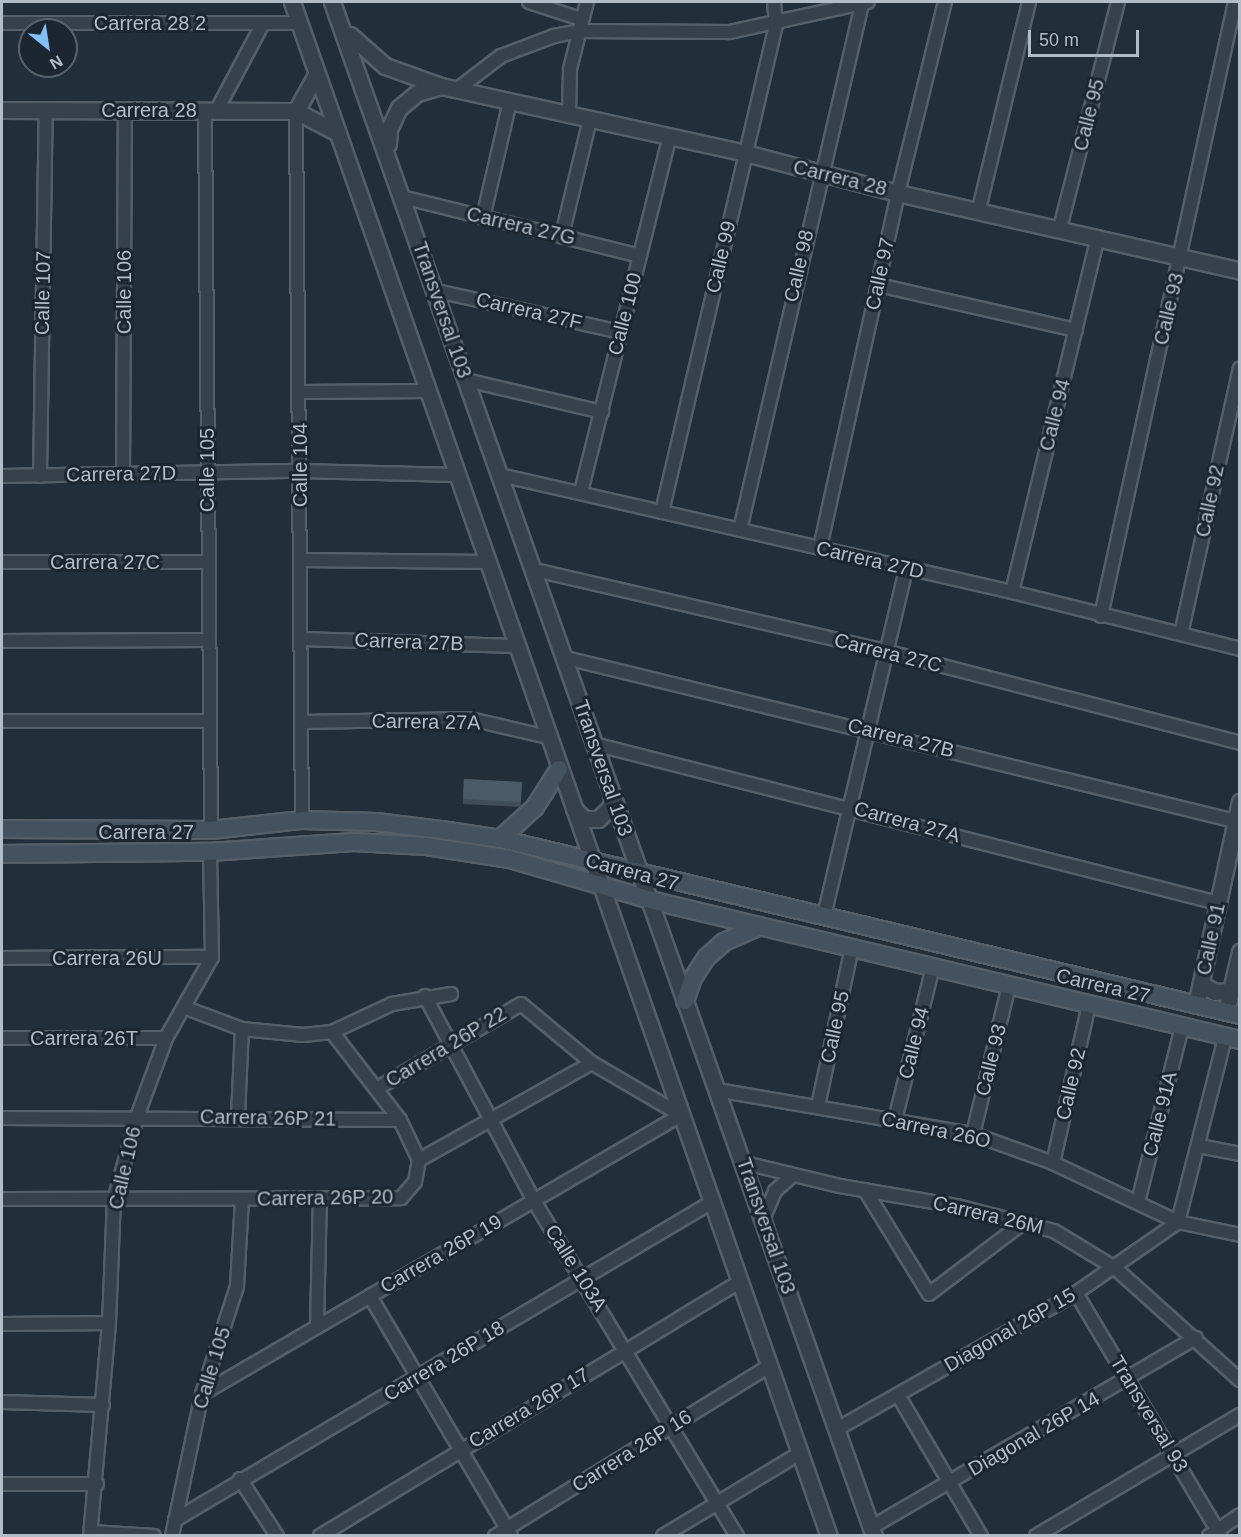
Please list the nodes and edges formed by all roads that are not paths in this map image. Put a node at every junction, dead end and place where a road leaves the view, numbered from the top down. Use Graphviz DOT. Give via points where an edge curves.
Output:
graph roads {
  1 [pos="292,2"];
  2 [pos="332,2"];
  3 [pos="529,2"];
  4 [pos="587,2"];
  5 [pos="774,2"];
  6 [pos="945,2"];
  7 [pos="1029,2"];
  8 [pos="1118,2"];
  9 [pos="1235,2"];
  10 [pos="866,3"];
  11 [pos="2,23"];
  12 [pos="263,23"];
  13 [pos="299,23"];
  14 [pos="343,25"];
  15 [pos="580,25"];
  16 [pos="776,25"];
  17 [pos="316,75"];
  18 [pos="441,86"];
  19 [pos="459,88"];
  20 [pos="510,101"];
  21 [pos="2,110"];
  22 [pos="46,110"];
  23 [pos="125,110"];
  24 [pos="211,110"];
  25 [pos="296,111"];
  26 [pos="570,114"];
  27 [pos="590,119"];
  28 [pos="338,133"];
  29 [pos="670,136"];
  30 [pos="389,153"];
  31 [pos="745,153"];
  32 [pos="820,174"];
  33 [pos="898,193"];
  34 [pos="402,197"];
  35 [pos="979,209"];
  36 [pos="483,218"];
  37 [pos="1060,228"];
  38 [pos="562,235"];
  39 [pos="1098,237"];
  40 [pos="640,256"];
  41 [pos="1181,257"];
  42 [pos="1239,271"];
  43 [pos="878,285"];
  44 [pos="437,291"];
  45 [pos="1076,330"];
  46 [pos="620,332"];
  47 [pos="1239,368"];
  48 [pos="466,380"];
  49 [pos="427,391"];
  50 [pos="300,392"];
  51 [pos="602,412"];
  52 [pos="300,471"];
  53 [pos="207,473"];
  54 [pos="123,474"];
  55 [pos="500,475"];
  56 [pos="2,476"];
  57 [pos="40,476"];
  58 [pos="456,476"];
  59 [pos="581,492"];
  60 [pos="662,512"];
  61 [pos="740,530"];
  62 [pos="820,548"];
  63 [pos="300,560"];
  64 [pos="2,562"];
  65 [pos="208,562"];
  66 [pos="487,562"];
  67 [pos="906,568"];
  68 [pos="535,570"];
  69 [pos="1012,592"];
  70 [pos="1101,616"];
  71 [pos="1181,634"];
  72 [pos="301,639"];
  73 [pos="207,640"];
  74 [pos="2,641"];
  75 [pos="516,646"];
  76 [pos="1239,649"];
  77 [pos="885,651"];
  78 [pos="566,658"];
  79 [pos="2,721"];
  80 [pos="209,721"];
  81 [pos="302,722"];
  82 [pos="866,729"];
  83 [pos="548,737"];
  84 [pos="1239,743"];
  85 [pos="594,744"];
  86 [pos="559,769"];
  87 [pos="612,794"];
  88 [pos="1239,802"];
  89 [pos="849,807"];
  90 [pos="574,809"];
  91 [pos="302,820"];
  92 [pos="1235,821"];
  93 [pos="2,829"];
  94 [pos="211,830"];
  95 [pos="500,839"];
  96 [pos="210,852"];
  97 [pos="2,854"];
  98 [pos="591,861"];
  99 [pos="639,873"];
  100 [pos="600,885"];
  101 [pos="648,899"];
  102 [pos="1218,903"];
  103 [pos="824,916"];
  104 [pos="760,926"];
  105 [pos="852,948"];
  106 [pos="1239,952"];
  107 [pos="212,957"];
  108 [pos="2,958"];
  109 [pos="933,967"];
  110 [pos="1201,984"];
  111 [pos="1009,985"];
  112 [pos="1231,991"];
  113 [pos="451,994"];
  114 [pos="425,996"];
  115 [pos="685,1001"];
  116 [pos="1089,1005"];
  117 [pos="1196,1005"];
  118 [pos="186,1008"];
  119 [pos="1233,1013"];
  120 [pos="1182,1027"];
  121 [pos="242,1029"];
  122 [pos="332,1032"];
  123 [pos="2,1038"];
  124 [pos="166,1038"];
  125 [pos="1232,1039"];
  126 [pos="449,1046"];
  127 [pos="592,1063"];
  128 [pos="378,1088"];
  129 [pos="717,1090"];
  130 [pos="818,1107"];
  131 [pos="681,1115"];
  132 [pos="238,1116"];
  133 [pos="2,1118"];
  134 [pos="137,1118"];
  135 [pos="400,1120"];
  136 [pos="490,1120"];
  137 [pos="895,1120"];
  138 [pos="973,1134"];
  139 [pos="1199,1146"];
  140 [pos="1239,1154"];
  141 [pos="419,1160"];
  142 [pos="745,1163"];
  143 [pos="1053,1163"];
  144 [pos="793,1175"];
  145 [pos="865,1190"];
  146 [pos="320,1198"];
  147 [pos="2,1199"];
  148 [pos="242,1199"];
  149 [pos="114,1200"];
  150 [pos="534,1201"];
  151 [pos="712,1202"];
  152 [pos="1137,1202"];
  153 [pos="764,1217"];
  154 [pos="1178,1222"];
  155 [pos="1023,1223"];
  156 [pos="1239,1235"];
  157 [pos="1119,1265"];
  158 [pos="583,1279"];
  159 [pos="740,1282"];
  160 [pos="1076,1293"];
  161 [pos="370,1296"];
  162 [pos="109,1323"];
  163 [pos="2,1324"];
  164 [pos="317,1327"];
  165 [pos="1196,1338"];
  166 [pos="626,1350"];
  167 [pos="769,1366"];
  168 [pos="416,1378"];
  169 [pos="1128,1378"];
  170 [pos="1239,1380"];
  171 [pos="202,1394"];
  172 [pos="898,1395"];
  173 [pos="2,1402"];
  174 [pos="103,1405"];
  175 [pos="1239,1415"];
  176 [pos="672,1426"];
  177 [pos="837,1429"];
  178 [pos="459,1451"];
  179 [pos="800,1452"];
  180 [pos="1173,1455"];
  181 [pos="240,1479"];
  182 [pos="950,1483"];
  183 [pos="2,1484"];
  184 [pos="98,1484"];
  185 [pos="718,1502"];
  186 [pos="1239,1515"];
  187 [pos="175,1520"];
  188 [pos="873,1531"];
  189 [pos="509,1532"];
  190 [pos="91,1534"];
  191 [pos="1216,1534"];
  192 [pos="154,1536"];
  193 [pos="172,1536"];
  194 [pos="277,1536"];
  195 [pos="320,1536"];
  196 [pos="495,1536"];
  197 [pos="663,1536"];
  198 [pos="737,1536"];
  199 [pos="829,1536"];
  200 [pos="981,1536"];
  201 [pos="1036,1536"];
  1 -- 13 [label="street, Transversal 103"];
  2 -- 14 [label="street, Transversal 103"];
  3 -- 15 [label="street"];
  4 -- 15 [label="street"];
  5 -- 16 [label="street, Calle 99"];
  6 -- 33 [label="street, Calle 97"];
  7 -- 35 [label="street"];
  8 -- 37 [label="street, Calle 95"];
  9 -- 41 [label="street, Calle 93"];
  10 -- 16 [label="street"];
  10 -- 32 [label="street, Calle 98"];
  11 -- 12 [label="street, Carrera 28 2"];
  12 -- 13 [label="street, Carrera 28 2"];
  12 -- 24 [label="street"];
  13 -- 17 [label="street, Transversal 103"];
  14 -- 18 [label="street, Carrera 28" via="361,48 385,66"];
  14 -- 30 [label="street, Transversal 103"];
  15 -- 16 [label="street" via="729,32"];
  15 -- 19 [label="street" via="501,56"];
  15 -- 26 [label="street" via="570,69"];
  16 -- 31 [label="street, Calle 99"];
  17 -- 25 [label="street"];
  17 -- 28 [label="street, Transversal 103"];
  18 -- 19 [label="street, Carrera 28"];
  18 -- 30 [label="street, Carrera 28" via="417,93 399,108 389,129"];
  19 -- 20 [label="street, Carrera 28"];
  20 -- 26 [label="street, Carrera 28"];
  20 -- 36 [label="street"];
  21 -- 22 [label="street, Carrera 28"];
  22 -- 23 [label="street, Carrera 28"];
  22 -- 57 [label="street, Calle 107"];
  23 -- 24 [label="street, Carrera 28"];
  23 -- 54 [label="street, Calle 106"];
  24 -- 25 [label="street, Carrera 28"];
  24 -- 53 [label="street, Calle 105"];
  25 -- 28 [label="street, Carrera 28"];
  25 -- 50 [label="street, Calle 104"];
  26 -- 27 [label="street, Carrera 28"];
  27 -- 29 [label="street, Carrera 28"];
  27 -- 38 [label="street"];
  28 -- 49 [label="street, Transversal 103"];
  29 -- 31 [label="street, Carrera 28"];
  29 -- 40 [label="street, Calle 100"];
  30 -- 34 [label="street, Transversal 103"];
  31 -- 32 [label="street, Carrera 28"];
  31 -- 60 [label="street, Calle 99"];
  32 -- 33 [label="street, Carrera 28"];
  32 -- 61 [label="street, Calle 98"];
  33 -- 35 [label="street, Carrera 28"];
  33 -- 43 [label="street, Calle 97"];
  34 -- 36 [label="street, Carrera 27G"];
  34 -- 44 [label="street, Transversal 103"];
  35 -- 37 [label="street, Carrera 28"];
  36 -- 38 [label="street, Carrera 27G"];
  37 -- 39 [label="street, Carrera 28"];
  38 -- 40 [label="street, Carrera 27G"];
  39 -- 41 [label="street, Carrera 28"];
  39 -- 45 [label="street, Calle 94"];
  40 -- 46 [label="street, Calle 100"];
  41 -- 42 [label="street, Carrera 28"];
  41 -- 70 [label="street, Calle 93"];
  43 -- 45 [label="street"];
  43 -- 62 [label="street, Calle 97"];
  44 -- 46 [label="street, Carrera 27F"];
  44 -- 48 [label="street, Transversal 103"];
  45 -- 69 [label="street, Calle 94"];
  46 -- 51 [label="street, Calle 100"];
  47 -- 71 [label="street, Calle 92"];
  48 -- 51 [label="street"];
  48 -- 55 [label="street, Transversal 103"];
  49 -- 50 [label="street"];
  49 -- 58 [label="street, Transversal 103"];
  50 -- 52 [label="street, Calle 104"];
  51 -- 59 [label="street, Calle 100"];
  52 -- 53 [label="street, Carrera 27D"];
  52 -- 58 [label="street, Carrera 27D"];
  52 -- 63 [label="street, Calle 104"];
  53 -- 54 [label="street, Carrera 27D"];
  53 -- 65 [label="street, Calle 105"];
  54 -- 57 [label="street, Carrera 27D"];
  55 -- 59 [label="street, Carrera 27D"];
  55 -- 68 [label="street, Transversal 103"];
  56 -- 57 [label="street, Carrera 27D"];
  58 -- 66 [label="street, Transversal 103"];
  59 -- 60 [label="street, Carrera 27D"];
  60 -- 61 [label="street, Carrera 27D"];
  61 -- 62 [label="street, Carrera 27D"];
  62 -- 67 [label="street, Carrera 27D"];
  63 -- 66 [label="street"];
  63 -- 72 [label="street, Calle 104"];
  64 -- 65 [label="street, Carrera 27C"];
  65 -- 73 [label="street, Calle 105"];
  66 -- 75 [label="street, Transversal 103"];
  67 -- 69 [label="street, Carrera 27D"];
  67 -- 77 [label="street"];
  68 -- 77 [label="street, Carrera 27C"];
  68 -- 78 [label="street, Transversal 103"];
  69 -- 70 [label="street, Carrera 27D"];
  70 -- 71 [label="street, Carrera 27D"];
  71 -- 76 [label="street, Carrera 27D"];
  72 -- 75 [label="street, Carrera 27B"];
  72 -- 81 [label="street, Calle 104"];
  73 -- 74 [label="street"];
  73 -- 80 [label="street, Calle 105"];
  75 -- 83 [label="street, Transversal 103"];
  77 -- 82 [label="street"];
  77 -- 84 [label="street, Carrera 27C"];
  78 -- 82 [label="street, Carrera 27B"];
  78 -- 85 [label="street, Transversal 103"];
  79 -- 80 [label="street"];
  80 -- 94 [label="street, Calle 105"];
  81 -- 83 [label="street, Carrera 27A" via="470,719"];
  81 -- 91 [label="street, Calle 104"];
  82 -- 89 [label="street"];
  82 -- 92 [label="street, Carrera 27B"];
  83 -- 86 [label="street, Transversal 103"];
  85 -- 87 [label="street, Transversal 103"];
  85 -- 89 [label="street, Carrera 27A"];
  86 -- 90 [label="street, Transversal 103"];
  86 -- 95 [label="main road" via="535,807"];
  87 -- 90 [label="street" via="611,807 598,819 584,819"];
  87 -- 99 [label="street, Transversal 103"];
  88 -- 92 [label="street, Calle 91"];
  89 -- 102 [label="street, Carrera 27A"];
  89 -- 103 [label="street"];
  90 -- 98 [label="street, Transversal 103"];
  91 -- 94 [label="main road, Carrera 27"];
  91 -- 95 [label="main road, Carrera 27" via="376,822"];
  92 -- 102 [label="street, Calle 91"];
  93 -- 94 [label="main road, Carrera 27"];
  95 -- 98 [label="main road, Carrera 27"];
  96 -- 97 [label="main road, Carrera 27"];
  96 -- 100 [label="main road, Carrera 27" via="354,842 426,846 510,859"];
  96 -- 107 [label="street, Calle 106"];
  98 -- 99 [label="main road, Carrera 27"];
  98 -- 100 [label="street, Transversal 103"];
  99 -- 101 [label="street, Transversal 103"];
  99 -- 103 [label="main road, Carrera 27"];
  100 -- 101 [label="main road, Carrera 27"];
  100 -- 131 [label="street, Transversal 103"];
  101 -- 104 [label="main road, Carrera 27"];
  101 -- 115 [label="street, Transversal 103"];
  102 -- 110 [label="street, Calle 91"];
  103 -- 117 [label="main road, Carrera 27"];
  104 -- 105 [label="main road, Carrera 27"];
  104 -- 115 [label="main road" via="724,942 706,958"];
  105 -- 109 [label="main road, Carrera 27"];
  105 -- 130 [label="street, Calle 95"];
  106 -- 112 [label="street, Calle 91"];
  107 -- 108 [label="street, Carrera 26U"];
  107 -- 118 [label="street, Calle 106"];
  109 -- 111 [label="main road, Carrera 27"];
  109 -- 137 [label="street, Calle 94"];
  110 -- 112 [label="street" via="1215,992"];
  110 -- 117 [label="street, Calle 91"];
  111 -- 116 [label="main road, Carrera 27"];
  111 -- 138 [label="street, Calle 93"];
  112 -- 119 [label="street, Calle 91"];
  113 -- 114 [label="street"];
  114 -- 122 [label="street" via="392,1004"];
  114 -- 126 [label="street, Calle 103A"];
  115 -- 129 [label="street, Transversal 103"];
  116 -- 120 [label="main road, Carrera 27"];
  116 -- 143 [label="street, Calle 92"];
  117 -- 119 [label="main road, Carrera 27"];
  118 -- 121 [label="street"];
  118 -- 124 [label="street, Calle 106"];
  120 -- 125 [label="main road, Carrera 27"];
  120 -- 152 [label="street, Calle 91A"];
  121 -- 122 [label="street" via="303,1035"];
  121 -- 132 [label="street"];
  122 -- 128 [label="street"];
  123 -- 124 [label="street, Carrera 26T"];
  124 -- 134 [label="street, Calle 106"];
  125 -- 139 [label="street"];
  126 -- 127 [label="street, Carrera 26P 22" via="514,1005 527,1006"];
  126 -- 128 [label="street, Carrera 26P 22"];
  126 -- 136 [label="street, Calle 103A"];
  127 -- 131 [label="street"];
  127 -- 136 [label="street"];
  128 -- 135 [label="street"];
  129 -- 130 [label="street, Carrera 26O"];
  129 -- 142 [label="street, Transversal 103"];
  130 -- 137 [label="street, Carrera 26O"];
  131 -- 150 [label="street, Carrera 26P 19"];
  131 -- 151 [label="street, Transversal 103"];
  132 -- 134 [label="street, Carrera 26P 21"];
  132 -- 135 [label="street, Carrera 26P 21"];
  133 -- 134 [label="street, Carrera 26P 21"];
  134 -- 149 [label="street, Calle 106"];
  135 -- 141 [label="street"];
  136 -- 141 [label="street"];
  136 -- 150 [label="street, Calle 103A"];
  137 -- 138 [label="street, Carrera 26O"];
  138 -- 143 [label="street, Carrera 26O"];
  139 -- 140 [label="street"];
  139 -- 154 [label="street"];
  141 -- 146 [label="street, Carrera 26P 20" via="415,1182 401,1198"];
  142 -- 144 [label="street, Carrera 26M"];
  142 -- 153 [label="street, Transversal 103"];
  143 -- 152 [label="street, Carrera 26O"];
  144 -- 145 [label="street, Carrera 26M"];
  144 -- 153 [label="street" via="775,1191"];
  145 -- 155 [label="street, Carrera 26M" via="957,1206"];
  145 -- 155 [label="street" via="929,1294"];
  146 -- 148 [label="street, Carrera 26P 20"];
  146 -- 164 [label="street"];
  147 -- 149 [label="street, Carrera 26P 20"];
  148 -- 149 [label="street, Carrera 26P 20"];
  148 -- 171 [label="street, Calle 105" via="237,1286"];
  149 -- 162 [label="street, Calle 106"];
  150 -- 158 [label="street, Calle 103A"];
  150 -- 161 [label="street, Carrera 26P 19"];
  151 -- 158 [label="street, Carrera 26P 18"];
  151 -- 159 [label="street, Transversal 103"];
  152 -- 154 [label="street, Carrera 26O"];
  153 -- 177 [label="street, Transversal 103"];
  154 -- 156 [label="street, Carrera 26O"];
  154 -- 157 [label="street, Diagonal 26P 15"];
  155 -- 157 [label="street, Carrera 26M" via="1054,1231"];
  157 -- 160 [label="street, Diagonal 26P 15"];
  157 -- 165 [label="street, Carrera 26M"];
  158 -- 166 [label="street, Calle 103A"];
  158 -- 168 [label="street, Carrera 26P 18"];
  159 -- 166 [label="street, Carrera 26P 17"];
  159 -- 167 [label="street, Transversal 103"];
  160 -- 169 [label="street, Transversal 93"];
  160 -- 172 [label="street, Diagonal 26P 15"];
  161 -- 164 [label="street, Carrera 26P 19"];
  161 -- 168 [label="street"];
  162 -- 163 [label="street"];
  162 -- 174 [label="street, Calle 106"];
  164 -- 171 [label="street, Carrera 26P 19"];
  165 -- 169 [label="street, Diagonal 26P 14"];
  165 -- 170 [label="street, Carrera 26M"];
  166 -- 176 [label="street, Calle 103A"];
  166 -- 178 [label="street, Carrera 26P 17"];
  167 -- 176 [label="street, Carrera 26P 16"];
  167 -- 179 [label="street, Transversal 103"];
  168 -- 178 [label="street"];
  168 -- 181 [label="street, Carrera 26P 18"];
  169 -- 180 [label="street, Transversal 93"];
  169 -- 182 [label="street, Diagonal 26P 14"];
  171 -- 187 [label="street, Calle 105"];
  172 -- 177 [label="street, Diagonal 26P 15"];
  172 -- 182 [label="street"];
  173 -- 174 [label="street"];
  174 -- 184 [label="street, Calle 106"];
  175 -- 180 [label="street"];
  176 -- 185 [label="street, Calle 103A"];
  176 -- 189 [label="street, Carrera 26P 16"];
  177 -- 188 [label="street, Transversal 103"];
  178 -- 189 [label="street"];
  178 -- 195 [label="street, Carrera 26P 17"];
  179 -- 185 [label="street"];
  179 -- 199 [label="street, Transversal 103"];
  180 -- 191 [label="street, Transversal 93"];
  180 -- 201 [label="street"];
  181 -- 187 [label="street, Carrera 26P 18"];
  181 -- 194 [label="street"];
  182 -- 188 [label="street, Diagonal 26P 14"];
  182 -- 200 [label="street"];
  183 -- 184 [label="street"];
  184 -- 190 [label="street, Calle 106"];
  185 -- 197 [label="street"];
  185 -- 198 [label="street, Calle 103A"];
  186 -- 191 [label="street"];
  187 -- 193 [label="street, Calle 105"];
  189 -- 196 [label="street, Carrera 26P 16"];
  190 -- 192 [label="street"];
}
